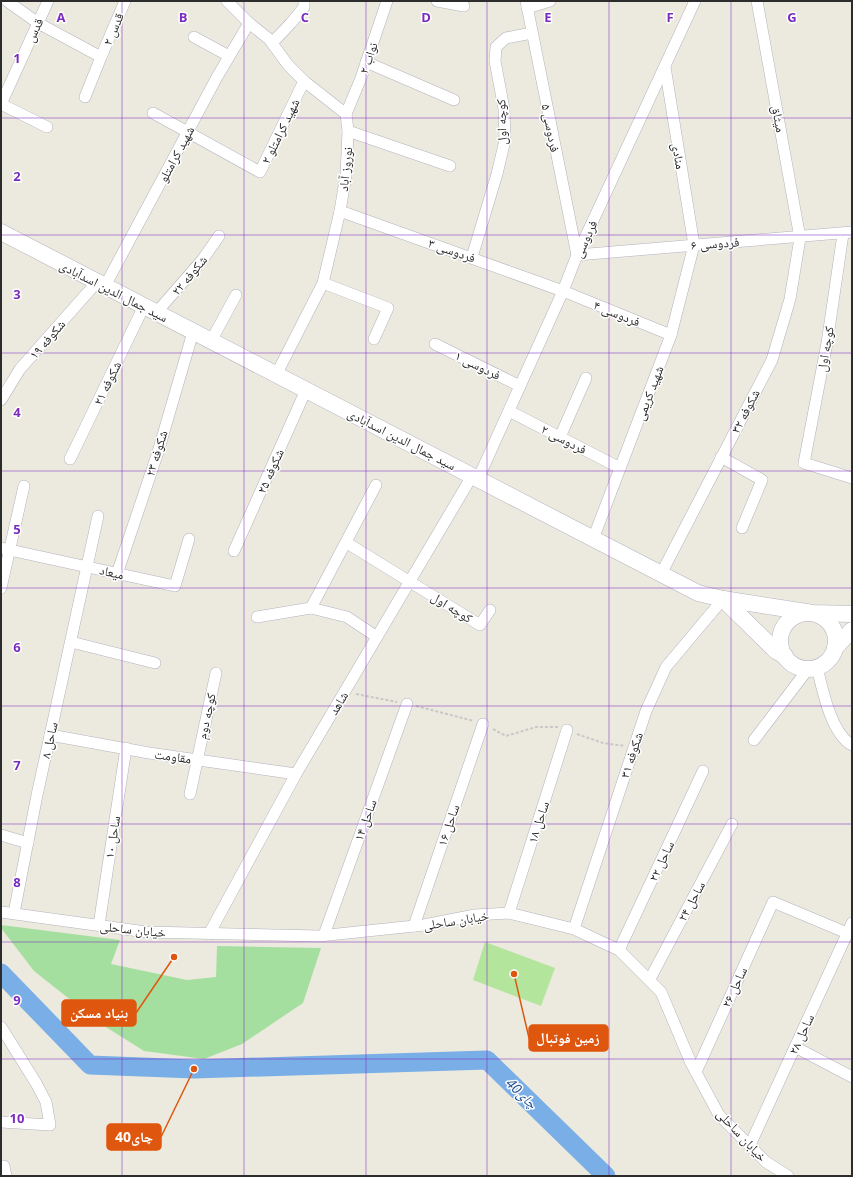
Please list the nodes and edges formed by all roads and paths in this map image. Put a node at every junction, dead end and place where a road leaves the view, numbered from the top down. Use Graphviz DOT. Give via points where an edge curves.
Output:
graph roads {
  1 [pos="7,1"];
  2 [pos="48,1"];
  3 [pos="125,1"];
  4 [pos="228,1"];
  5 [pos="304,1"];
  6 [pos="387,1"];
  7 [pos="437,1"];
  8 [pos="550,1"];
  9 [pos="695,1"];
  10 [pos="758,1"];
  11 [pos="526,4"];
  12 [pos="464,6"];
  13 [pos="38,23"];
  14 [pos="249,23"];
  15 [pos="532,33"];
  16 [pos="194,37"];
  17 [pos="272,43"];
  18 [pos="229,56"];
  19 [pos="101,57"];
  20 [pos="366,62"];
  21 [pos="664,68"];
  22 [pos="304,81"];
  23 [pos="85,97"];
  24 [pos="454,100"];
  25 [pos="1,104"];
  26 [pos="153,113"];
  27 [pos="346,114"];
  28 [pos="47,127"];
  29 [pos="348,131"];
  30 [pos="187,133"];
  31 [pos="450,166"];
  32 [pos="340,211"];
  33 [pos="1,232"];
  34 [pos="847,233"];
  35 [pos="219,236"];
  36 [pos="800,238"];
  37 [pos="694,245"];
  38 [pos="577,255"];
  39 [pos="472,257"];
  40 [pos="323,283"];
  41 [pos="101,284"];
  42 [pos="563,291"];
  43 [pos="236,295"];
  44 [pos="150,309"];
  45 [pos="193,332"];
  46 [pos="671,335"];
  47 [pos="374,339"];
  48 [pos="211,341"];
  49 [pos="435,344"];
  50 [pos="276,375"];
  51 [pos="586,378"];
  52 [pos="520,386"];
  53 [pos="306,390"];
  54 [pos="1,400"];
  55 [pos="509,411"];
  56 [pos="560,437"];
  57 [pos="721,457"];
  58 [pos="70,459"];
  59 [pos="620,468"];
  60 [pos="475,478"];
  61 [pos="852,478"];
  62 [pos="376,485"];
  63 [pos="24,486"];
  64 [pos="98,516"];
  65 [pos="742,528"];
  66 [pos="593,538"];
  67 [pos="189,539"];
  68 [pos="347,543"];
  69 [pos="5,549"];
  70 [pos="234,551"];
  71 [pos="88,567"];
  72 [pos="117,574"];
  73 [pos="661,574"];
  74 [pos="410,581"];
  75 [pos="1,588"];
  76 [pos="723,600"];
  77 [pos="311,608"];
  78 [pos="490,610"];
  79 [pos="851,611"];
  80 [pos="813,613"];
  81 [pos="257,617"];
  82 [pos="852,630"];
  83 [pos="377,637"];
  84 [pos="71,642"];
  85 [pos="835,648"];
  86 [pos="785,656"];
  87 [pos="155,663"];
  88 [pos="812,668"];
  89 [pos="216,673"];
  90 [pos="407,704"];
  91 [pos="482,724"];
  92 [pos="567,730"];
  93 [pos="50,735"];
  94 [pos="754,740"];
  95 [pos="852,745"];
  96 [pos="126,748"];
  97 [pos="197,760"];
  98 [pos="703,771"];
  99 [pos="296,774"];
  100 [pos="190,794"];
  101 [pos="732,824"];
  102 [pos="1,835"];
  103 [pos="28,843"];
  104 [pos="1,912"];
  105 [pos="14,913"];
  106 [pos="509,913"];
  107 [pos="852,923"];
  108 [pos="99,925"];
  109 [pos="414,926"];
  110 [pos="574,929"];
  111 [pos="847,933"];
  112 [pos="209,934"];
  113 [pos="324,935"];
  114 [pos="619,950"];
  115 [pos="650,979"];
  116 [pos="1,1027"];
  117 [pos="795,1046"];
  118 [pos="696,1072"];
  119 [pos="852,1077"];
  120 [pos="1,1122"];
  121 [pos="750,1145"];
  122 [pos="788,1176"];
  1 -- 13 [label="street, قدس ۲"];
  2 -- 13 [label="street, قدس"];
  3 -- 19 [label="street, قدس ۲"];
  4 -- 14 [label="street"];
  5 -- 17 [label="street" via="304,7"];
  6 -- 20 [label="street, نواب ۲"];
  7 -- 12 [label="street"];
  8 -- 11 [label="street"];
  9 -- 21 [label="street, فردوسی"];
  10 -- 36 [label="street, میثاق"];
  11 -- 15 [label="street, فردوسی ۵"];
  13 -- 19 [label="street, قدس ۲"];
  13 -- 25 [label="street, قدس"];
  14 -- 17 [label="street"];
  14 -- 18 [label="street, شهید کرامتلو"];
  15 -- 38 [label="street, فردوسی ۵"];
  15 -- 39 [label="street, کوچه اول" via="506,38 496,47 495,62 504,109 504,140 497,174"];
  16 -- 18 [label="street"];
  17 -- 22 [label="street"];
  18 -- 30 [label="street, شهید کرامتلو"];
  19 -- 23 [label="street"];
  20 -- 24 [label="street"];
  20 -- 27 [label="street, نواب ۲"];
  21 -- 37 [label="street, منادی"];
  21 -- 38 [label="street, فردوسی"];
  22 -- 27 [label="street"];
  22 -- 30 [label="street, شهید کرامتلو ۲" via="260,172"];
  25 -- 28 [label="street"];
  26 -- 30 [label="street"];
  27 -- 29 [label="street, نوروز آباد"];
  29 -- 31 [label="street"];
  29 -- 32 [label="street, نوروز آباد" via="346,175"];
  30 -- 41 [label="street, شهید کرامتلو"];
  32 -- 39 [label="street, فردوسی ۳"];
  32 -- 40 [label="street, نوروز آباد"];
  33 -- 41 [label="main road, سید جمال الدین اسدآبادی"];
  34 -- 36 [label="street, فردوسی ۶"];
  34 -- 61 [label="street, کوچه اول" via="804,463"];
  35 -- 44 [label="street, شکوفه ۲۲" via="203,259"];
  36 -- 37 [label="street, فردوسی ۶"];
  36 -- 57 [label="street, شکوفه ۳۲" via="790,299 772,360"];
  37 -- 38 [label="street, فردوسی ۶"];
  37 -- 46 [label="street, شهید کریمی"];
  38 -- 42 [label="street, فردوسی"];
  39 -- 42 [label="street, فردوسی ۳"];
  40 -- 47 [label="street" via="388,308"];
  40 -- 50 [label="street, نوروز آباد"];
  41 -- 44 [label="main road, سید جمال الدین اسدآبادی"];
  41 -- 54 [label="street, شکوفه ۱۹" via="20,369"];
  42 -- 46 [label="street, فردوسی ۴"];
  42 -- 52 [label="street, فردوسی"];
  43 -- 48 [label="street"];
  44 -- 45 [label="main road, سید جمال الدین اسدآبادی"];
  44 -- 58 [label="street, شکوفه ۲۱"];
  45 -- 48 [label="main road, سید جمال الدین اسدآبادی"];
  45 -- 72 [label="street, شکوفه ۲۳" via="158,452"];
  46 -- 59 [label="street, شهید کریمی"];
  48 -- 50 [label="main road, سید جمال الدین اسدآبادی"];
  49 -- 52 [label="street, فردوسی ۱"];
  50 -- 53 [label="main road, سید جمال الدین اسدآبادی"];
  51 -- 56 [label="street"];
  52 -- 55 [label="street, فردوسی"];
  53 -- 60 [label="main road, سید جمال الدین اسدآبادی"];
  53 -- 70 [label="street, شکوفه ۲۵"];
  55 -- 56 [label="street, فردوسی ۲"];
  55 -- 60 [label="street, فردوسی"];
  56 -- 59 [label="street, فردوسی ۲"];
  57 -- 65 [label="street" via="762,480"];
  57 -- 73 [label="street, شکوفه ۳۲"];
  59 -- 66 [label="street, شهید کریمی"];
  60 -- 66 [label="main road, سید جمال الدین اسدآبادی"];
  60 -- 74 [label="street, شاهد"];
  62 -- 68 [label="street"];
  63 -- 69 [label="street"];
  64 -- 71 [label="street, ساحل ۸"];
  66 -- 73 [label="main road, سید جمال الدین اسدآبادی"];
  67 -- 72 [label="street, میعاد" via="175,586"];
  68 -- 74 [label="street"];
  68 -- 77 [label="street"];
  69 -- 71 [label="street, میعاد"];
  69 -- 75 [label="street"];
  71 -- 72 [label="street, میعاد"];
  71 -- 84 [label="street, ساحل ۸"];
  73 -- 76 [label="main road, سید جمال الدین اسدآبادی" via="698,593"];
  74 -- 78 [label="street, کوچه اول" via="480,625"];
  74 -- 83 [label="street, شاهد"];
  76 -- 80 [label="main road, سید جمال الدین اسدآبادی"];
  76 -- 86 [label="main road" via="776,651"];
  76 -- 110 [label="street, شکوفه ۳۱" via="666,667 646,711"];
  77 -- 81 [label="street"];
  77 -- 83 [label="street" via="347,617"];
  79 -- 80 [label="main road"];
  80 -- 85 [label="main road" via="832,626 836,639"];
  80 -- 86 [label="main road" via="795,616 783,629 780,638"];
  82 -- 85 [label="main road"];
  83 -- 99 [label="street, شاهد"];
  84 -- 87 [label="street"];
  84 -- 93 [label="street, ساحل ۸"];
  85 -- 88 [label="main road" via="828,660"];
  86 -- 88 [label="main road" via="799,667"];
  88 -- 94 [label="street"];
  88 -- 95 [label="street" via="834,724"];
  89 -- 97 [label="street, کوچه دوم"];
  90 -- 113 [label="street, ساحل ۱۴"];
  91 -- 109 [label="street, ساحل ۱۶"];
  92 -- 106 [label="street, ساحل ۱۸"];
  93 -- 96 [label="street, مقاومت"];
  93 -- 103 [label="street, ساحل ۸"];
  96 -- 97 [label="street, مقاومت"];
  96 -- 108 [label="street, ساحل ۱۰"];
  97 -- 99 [label="street, مقاومت"];
  97 -- 100 [label="street"];
  98 -- 114 [label="street, ساحل ۲۲"];
  99 -- 112 [label="street, شاهد"];
  101 -- 115 [label="street, ساحل ۲۴"];
  102 -- 103 [label="street"];
  103 -- 105 [label="street, ساحل ۸"];
  104 -- 105 [label="street, خیابان ساحلی"];
  105 -- 108 [label="street, خیابان ساحلی"];
  106 -- 109 [label="street, خیابان ساحلی" via="475,915"];
  106 -- 110 [label="street, خیابان ساحلی"];
  107 -- 111 [label="street, ساحل ۲۸"];
  108 -- 112 [label="street, خیابان ساحلی" via="146,932"];
  109 -- 113 [label="street, خیابان ساحلی"];
  110 -- 114 [label="street, خیابان ساحلی"];
  111 -- 117 [label="street, ساحل ۲۸"];
  111 -- 118 [label="street, ساحل ۲۶" via="773,902"];
  112 -- 113 [label="street, خیابان ساحلی"];
  114 -- 115 [label="street, خیابان ساحلی"];
  115 -- 118 [label="street, خیابان ساحلی" via="661,992"];
  116 -- 120 [label="street" via="46,1102 50,1125"];
  117 -- 119 [label="street"];
  117 -- 121 [label="street, ساحل ۲۸"];
  118 -- 121 [label="street, خیابان ساحلی" via="719,1115"];
  121 -- 122 [label="street, خیابان ساحلی" via="766,1162"];
}
